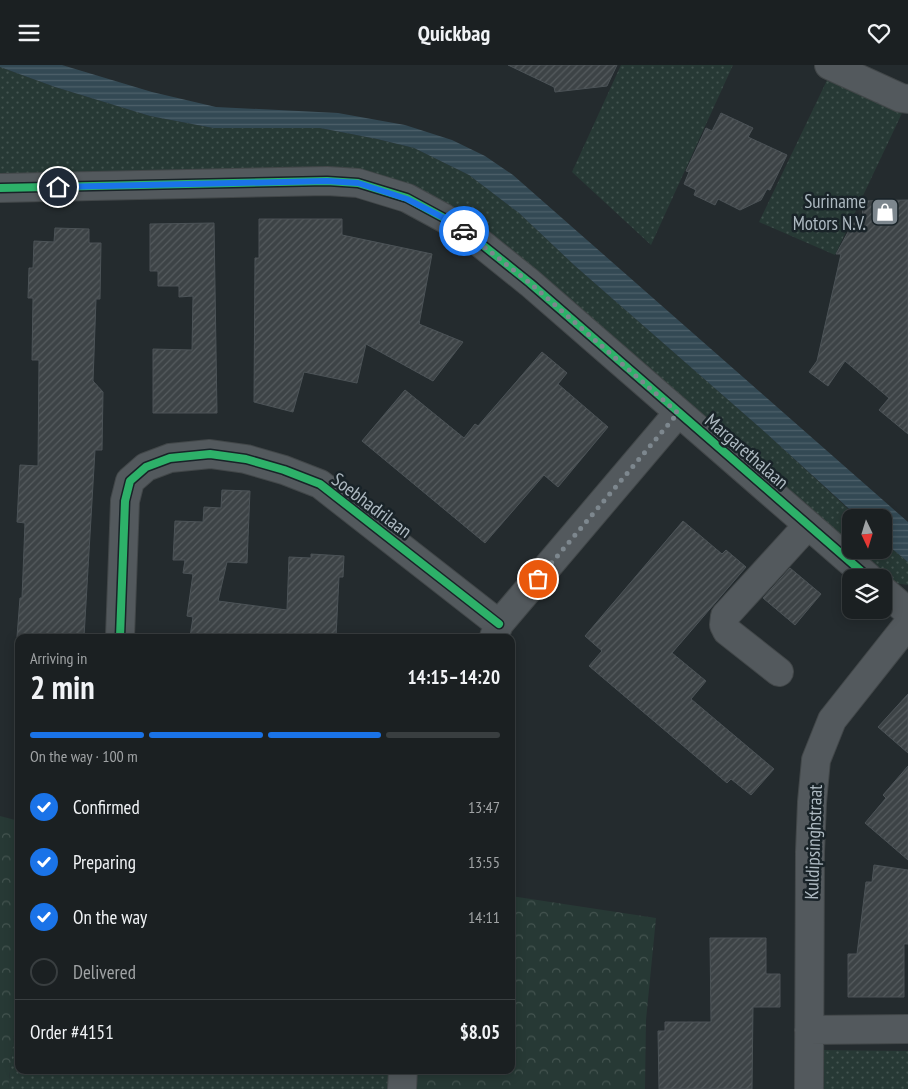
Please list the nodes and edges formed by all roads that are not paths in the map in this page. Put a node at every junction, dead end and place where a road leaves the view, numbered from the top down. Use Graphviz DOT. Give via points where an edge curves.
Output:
graph roads {
  1 [pos="829,65"];
  2 [pos="908,99"];
  3 [pos="0,188"];
  4 [pos="678,413"];
  5 [pos="808,525"];
  6 [pos="859,569"];
  7 [pos="892,598"];
  8 [pos="908,613"];
  9 [pos="908,624"];
  10 [pos="496,631"];
  11 [pos="120,634"];
  12 [pos="779,672"];
  13 [pos="908,1029"];
  14 [pos="809,1030"];
  15 [pos="402,1074"];
  16 [pos="402,1089"];
  17 [pos="809,1089"];
  1 -- 2 [label="street"];
  3 -- 4 [label="street, Margarethalaan" via="327,181 358,183 407,199 480,242"];
  4 -- 5 [label="street, Margarethalaan"];
  4 -- 10 [label="street"];
  5 -- 6 [label="street, Margarethalaan"];
  5 -- 12 [label="street" via="725,615 727,631"];
  7 -- 8 [label="street"];
  9 -- 14 [label="street, Kuldipsinghstraat" via="832,721 816,760 810,852"];
  10 -- 11 [label="street, Soebhadrilaan" via="320,484 246,459 210,454 170,458 146,467 130,481 125,501"];
  13 -- 14 [label="street"];
  14 -- 17 [label="street, Kuldipsinghstraat"];
  15 -- 16 [label="street"];
}
